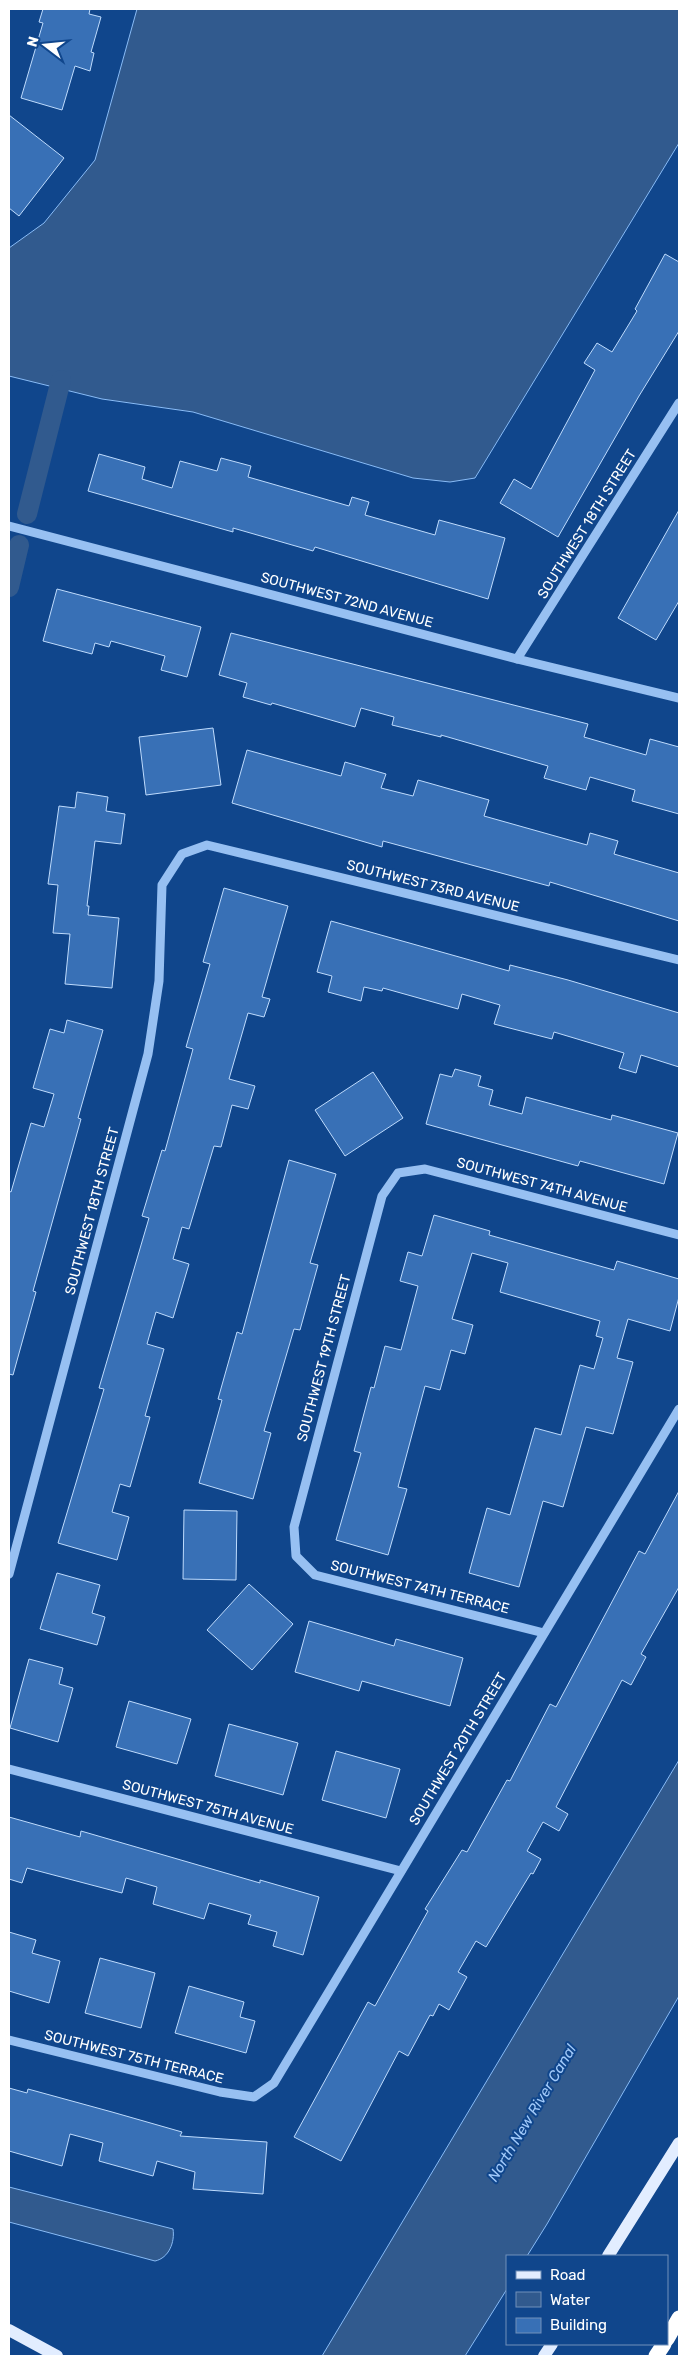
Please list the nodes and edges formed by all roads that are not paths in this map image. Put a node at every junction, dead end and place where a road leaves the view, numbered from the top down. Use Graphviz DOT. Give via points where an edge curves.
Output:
graph roads {
  1 [pos="679,403"];
  2 [pos="9,526"];
  3 [pos="517,659"];
  4 [pos="679,698"];
  5 [pos="182,854"];
  6 [pos="679,960"];
  7 [pos="398,1173"];
  8 [pos="679,1234"];
  9 [pos="679,1409"];
  10 [pos="296,1556"];
  11 [pos="9,1574"];
  12 [pos="544,1633"];
  13 [pos="9,1769"];
  14 [pos="401,1871"];
  15 [pos="9,2040"];
  16 [pos="254,2097"];
  17 [pos="679,2143"];
  18 [pos="609,2255"];
  19 [pos="679,2318"];
  20 [pos="9,2330"];
  21 [pos="668,2337"];
  22 [pos="551,2345"];
  23 [pos="663,2345"];
  24 [pos="57,2356"];
  25 [pos="544,2356"];
  26 [pos="656,2356"];
  1 -- 3 [label="street, SOUTHWEST 18TH STREET"];
  2 -- 3 [label="street, SOUTHWEST 72ND AVENUE"];
  3 -- 4 [label="street, SOUTHWEST 72ND AVENUE"];
  5 -- 6 [label="street, SOUTHWEST 73RD AVENUE" via="207,845"];
  5 -- 11 [label="street, SOUTHWEST 18TH STREET" via="162,885 159,981 148,1054"];
  7 -- 8 [label="street, SOUTHWEST 74TH AVENUE" via="425,1169"];
  7 -- 10 [label="street, SOUTHWEST 19TH STREET" via="382,1196 294,1526"];
  9 -- 12 [label="street, SOUTHWEST 20TH STREET"];
  10 -- 12 [label="street, SOUTHWEST 74TH TERRACE" via="315,1575"];
  12 -- 14 [label="street, SOUTHWEST 20TH STREET"];
  13 -- 14 [label="street, SOUTHWEST 75TH AVENUE"];
  14 -- 16 [label="street, SOUTHWEST 20TH STREET" via="274,2083"];
  15 -- 16 [label="street, SOUTHWEST 75TH TERRACE" via="220,2092"];
  17 -- 18 [label="main road"];
  19 -- 21 [label="highway"];
  20 -- 24 [label="main road"];
  22 -- 25 [label="main road"];
  23 -- 26 [label="highway"];
}
